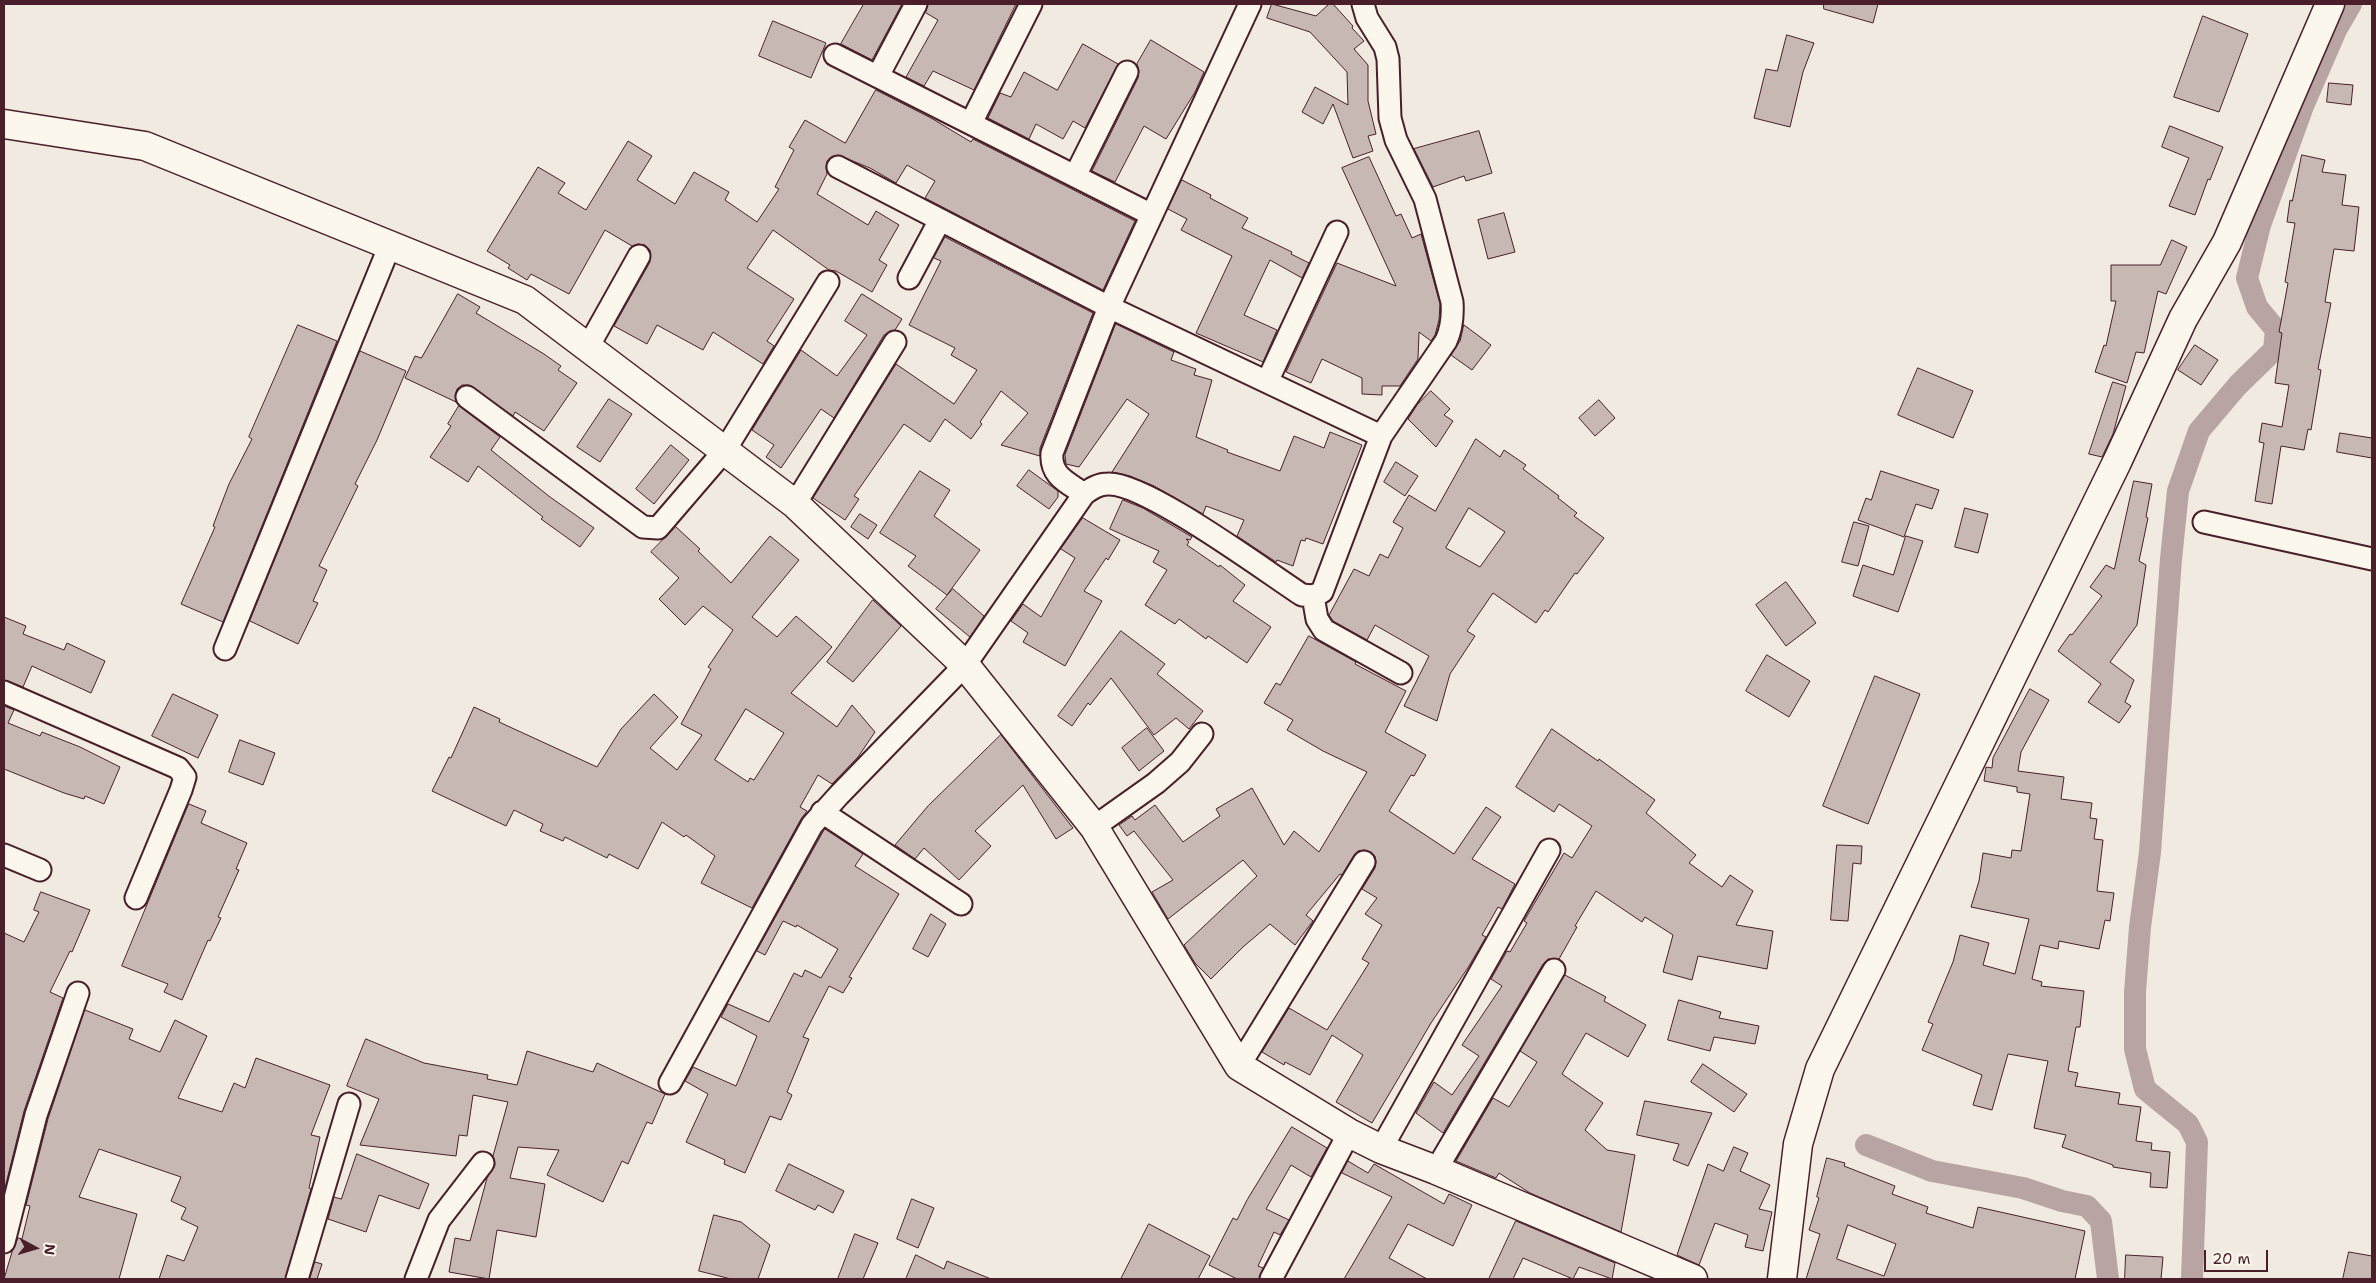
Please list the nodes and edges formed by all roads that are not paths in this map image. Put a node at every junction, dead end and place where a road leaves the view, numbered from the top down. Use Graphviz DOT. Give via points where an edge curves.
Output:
graph roads {
  1 [pos="916,4"];
  2 [pos="1031,4"];
  3 [pos="1250,4"];
  4 [pos="1363,4"];
  5 [pos="2330,4"];
  6 [pos="835,54"];
  7 [pos="1127,72"];
  8 [pos="878,76"];
  9 [pos="4,124"];
  10 [pos="971,124"];
  11 [pos="838,167"];
  12 [pos="1075,176"];
  13 [pos="1152,215"];
  14 [pos="940,220"];
  15 [pos="1337,232"];
  16 [pos="390,245"];
  17 [pos="639,256"];
  18 [pos="909,278"];
  19 [pos="828,282"];
  20 [pos="1109,307"];
  21 [pos="895,342"];
  22 [pos="588,347"];
  23 [pos="1267,382"];
  24 [pos="467,397"];
  25 [pos="1381,436"];
  26 [pos="724,450"];
  27 [pos="1084,494"];
  28 [pos="795,504"];
  29 [pos="2204,522"];
  30 [pos="2372,559"];
  31 [pos="1313,596"];
  32 [pos="225,649"];
  33 [pos="965,665"];
  34 [pos="1401,673"];
  35 [pos="4,692"];
  36 [pos="1202,734"];
  37 [pos="822,812"];
  38 [pos="1094,827"];
  39 [pos="1550,850"];
  40 [pos="4,855"];
  41 [pos="1364,862"];
  42 [pos="40,870"];
  43 [pos="136,898"];
  44 [pos="961,904"];
  45 [pos="1554,970"];
  46 [pos="78,992"];
  47 [pos="1239,1066"];
  48 [pos="670,1083"];
  49 [pos="349,1104"];
  50 [pos="1349,1133"];
  51 [pos="1381,1149"];
  52 [pos="483,1163"];
  53 [pos="1436,1170"];
  54 [pos="4,1242"];
  55 [pos="297,1279"];
  56 [pos="416,1279"];
  57 [pos="1271,1279"];
  58 [pos="1692,1279"];
  59 [pos="1782,1279"];
  1 -- 8 [label="street"];
  2 -- 10 [label="street"];
  3 -- 13 [label="street"];
  4 -- 25 [label="street" via="1367,18 1385,47 1390,118 1396,140 1424,199 1453,314 1446,341"];
  5 -- 59 [label="main road" via="2226,242 2183,319 2117,462 1820,1069 1798,1144"];
  6 -- 8 [label="street"];
  7 -- 12 [label="street"];
  8 -- 10 [label="street"];
  9 -- 16 [label="main road" via="145,146"];
  10 -- 12 [label="street"];
  11 -- 14 [label="street"];
  12 -- 13 [label="street"];
  13 -- 20 [label="street"];
  14 -- 18 [label="street"];
  14 -- 20 [label="street"];
  15 -- 23 [label="street"];
  16 -- 22 [label="main road" via="524,300"];
  16 -- 32 [label="street"];
  17 -- 22 [label="street"];
  19 -- 26 [label="street"];
  20 -- 23 [label="street"];
  20 -- 27 [label="street" via="1052,453 1051,464 1055,473"];
  21 -- 28 [label="street"];
  22 -- 26 [label="main road"];
  23 -- 25 [label="street"];
  24 -- 26 [label="street" via="643,527 658,528"];
  25 -- 31 [label="street" via="1327,581 1322,592"];
  26 -- 28 [label="main road"];
  27 -- 31 [label="street" via="1109,483 1142,493 1302,595"];
  27 -- 33 [label="street"];
  28 -- 33 [label="main road"];
  29 -- 30 [label="street"];
  31 -- 34 [label="street" via="1317,619 1324,630"];
  33 -- 37 [label="street"];
  33 -- 38 [label="main road"];
  35 -- 43 [label="street" via="178,768 185,777"];
  36 -- 38 [label="street" via="1180,762 1156,783"];
  37 -- 44 [label="street"];
  37 -- 48 [label="street"];
  38 -- 47 [label="main road"];
  39 -- 51 [label="street"];
  40 -- 42 [label="street"];
  41 -- 47 [label="street"];
  45 -- 53 [label="street"];
  46 -- 54 [label="street" via="36,1115"];
  47 -- 50 [label="main road"];
  49 -- 55 [label="street"];
  50 -- 51 [label="main road"];
  50 -- 57 [label="street"];
  51 -- 53 [label="main road"];
  52 -- 56 [label="street" via="438,1220"];
  53 -- 58 [label="main road"];
}
